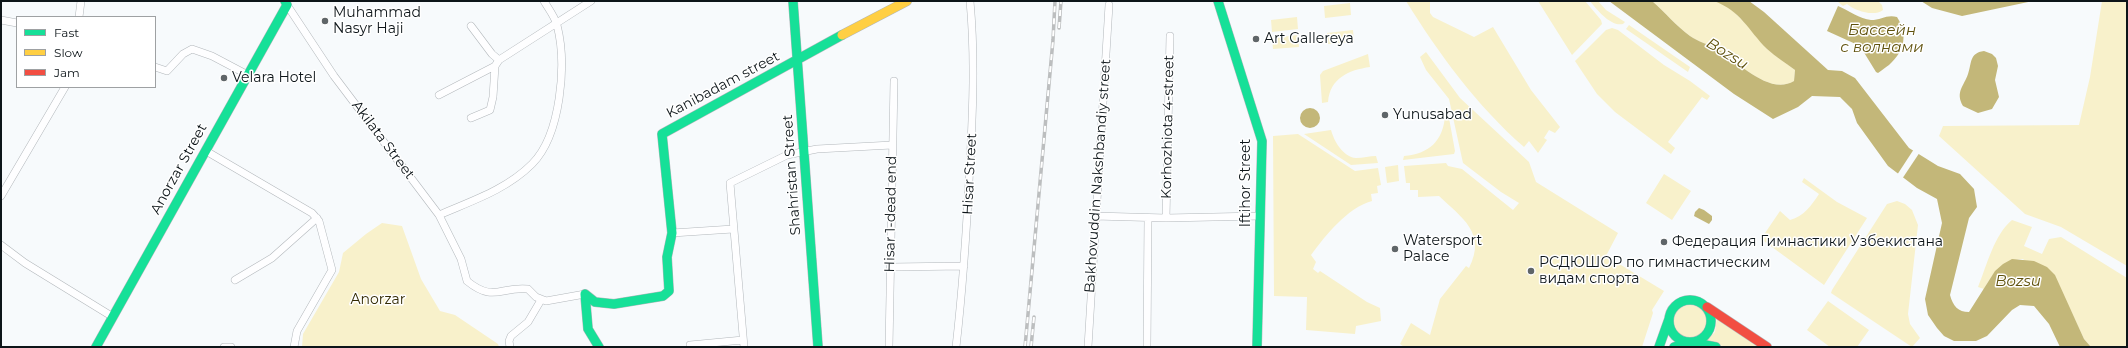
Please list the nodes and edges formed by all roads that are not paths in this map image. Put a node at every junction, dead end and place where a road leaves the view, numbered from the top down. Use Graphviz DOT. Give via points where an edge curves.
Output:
graph roads {
  1 [pos="81,1"];
  2 [pos="544,1"];
  3 [pos="591,1"];
  4 [pos="793,1"];
  5 [pos="907,1"];
  6 [pos="970,1"];
  7 [pos="1218,1"];
  8 [pos="286,3"];
  9 [pos="1109,5"];
  10 [pos="79,16"];
  11 [pos="1,20"];
  12 [pos="16,23"];
  13 [pos="557,24"];
  14 [pos="471,26"];
  15 [pos="1170,36"];
  16 [pos="797,60"];
  17 [pos="497,63"];
  18 [pos="156,67"];
  19 [pos="248,75"];
  20 [pos="894,81"];
  21 [pos="64,88"];
  22 [pos="439,95"];
  23 [pos="470,118"];
  24 [pos="892,145"];
  25 [pos="206,151"];
  26 [pos="805,152"];
  27 [pos="1,196"];
  28 [pos="439,215"];
  29 [pos="1095,216"];
  30 [pos="1260,216"];
  31 [pos="317,218"];
  32 [pos="1148,218"];
  33 [pos="1166,218"];
  34 [pos="733,229"];
  35 [pos="672,233"];
  36 [pos="1,245"];
  37 [pos="964,266"];
  38 [pos="890,267"];
  39 [pos="235,280"];
  40 [pos="585,294"];
  41 [pos="541,300"];
  42 [pos="1705,306"];
  43 [pos="1670,314"];
  44 [pos="113,316"];
  45 [pos="1690,342"];
  46 [pos="743,343"];
  47 [pos="690,345"];
  48 [pos="96,347"];
  49 [pos="294,347"];
  50 [pos="510,347"];
  51 [pos="599,347"];
  52 [pos="818,347"];
  53 [pos="889,347"];
  54 [pos="956,347"];
  55 [pos="1088,347"];
  56 [pos="1147,347"];
  57 [pos="1256,347"];
  58 [pos="1659,347"];
  59 [pos="1674,347"];
  60 [pos="1716,347"];
  61 [pos="1767,347"];
  1 -- 10 [label="street"];
  2 -- 13 [label="street"];
  3 -- 13 [label="street"];
  4 -- 16 [label="street, Shahristan Street"];
  5 -- 16 [label="street, Kanibadam street"];
  6 -- 37 [label="street, Hisar Street" via="974,94"];
  7 -- 30 [label="street, Iftihor Street" via="1261,134"];
  8 -- 19 [label="street, Anorzar Street"];
  8 -- 28 [label="street, Akilata Street" via="334,76"];
  9 -- 29 [label="street, Bakhovuddin Nakshbandiy street"];
  11 -- 12 [label="street"];
  13 -- 17 [label="street"];
  13 -- 28 [label="street" via="561,69 558,104 544,149 532,164 510,182"];
  14 -- 17 [label="street"];
  15 -- 33 [label="street, Korhozhiota 4-street"];
  16 -- 26 [label="street, Shahristan Street"];
  16 -- 35 [label="street, Kanibadam street" via="662,134"];
  17 -- 22 [label="street"];
  17 -- 23 [label="street" via="490,110"];
  18 -- 19 [label="street" via="167,71 183,54 192,49 212,56"];
  19 -- 25 [label="street, Anorzar Street"];
  20 -- 24 [label="street, Hisar 1-dead end"];
  21 -- 27 [label="street"];
  24 -- 26 [label="street"];
  24 -- 38 [label="street, Hisar 1-dead end"];
  25 -- 31 [label="street"];
  25 -- 44 [label="street, Anorzar Street"];
  26 -- 34 [label="street" via="787,155 730,183"];
  26 -- 52 [label="street, Shahristan Street"];
  28 -- 41 [label="street, Akilata Street" via="461,259 467,281 480,291 490,293 528,289"];
  29 -- 32 [label="street"];
  29 -- 55 [label="street, Bakhovuddin Nakshbandiy street"];
  30 -- 33 [label="street"];
  30 -- 57 [label="street, Iftihor Street"];
  31 -- 39 [label="street" via="272,258"];
  31 -- 49 [label="street" via="332,270 296,331"];
  32 -- 33 [label="street"];
  32 -- 56 [label="street"];
  34 -- 35 [label="street"];
  34 -- 46 [label="street"];
  35 -- 40 [label="street, Kanibadam street" via="666,257 670,291 664,296 614,304 595,302"];
  36 -- 44 [label="street" via="25,263"];
  37 -- 38 [label="street"];
  37 -- 54 [label="street, Hisar Street"];
  38 -- 53 [label="street, Hisar 1-dead end"];
  40 -- 41 [label="street"];
  40 -- 51 [label="street" via="586,320 591,339"];
  41 -- 50 [label="street" via="528,322 511,336"];
  42 -- 43 [label="street" via="1699,302 1685,300"];
  42 -- 45 [label="street" via="1709,312 1711,326 1703,338"];
  42 -- 61 [label="street"];
  43 -- 45 [label="street" via="1669,321 1673,333 1678,338"];
  43 -- 58 [label="street"];
  44 -- 48 [label="street, Anorzar Street"];
  45 -- 59 [label="street"];
  45 -- 60 [label="street"];
  46 -- 47 [label="street"];
}
